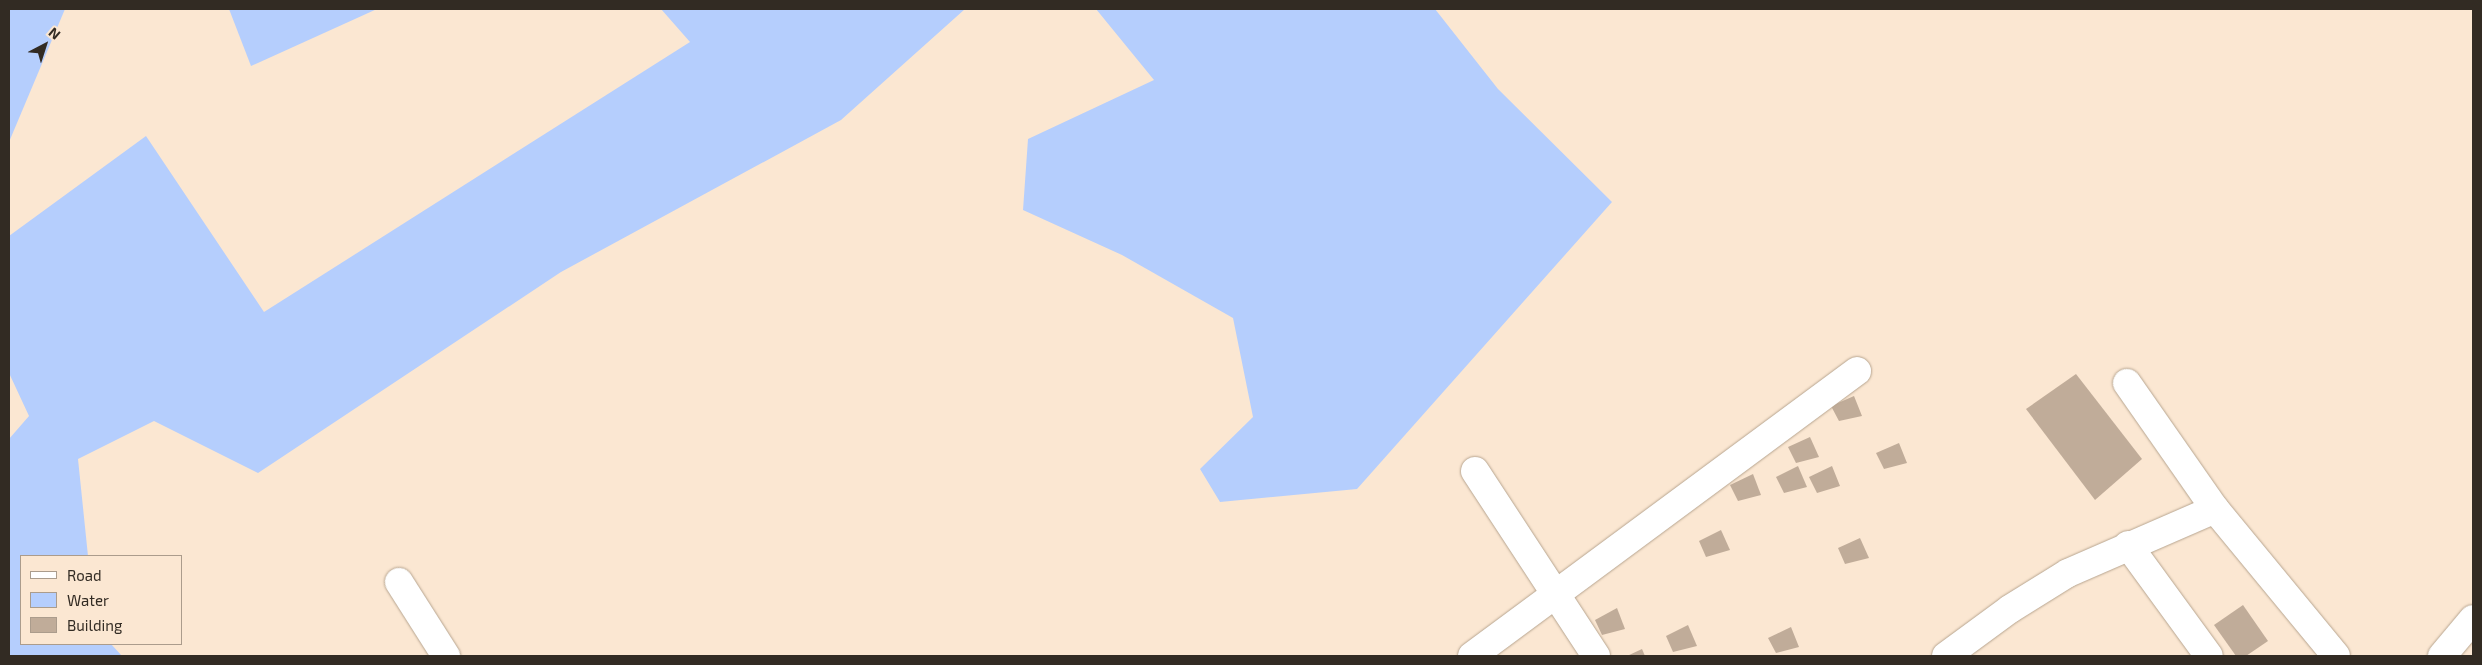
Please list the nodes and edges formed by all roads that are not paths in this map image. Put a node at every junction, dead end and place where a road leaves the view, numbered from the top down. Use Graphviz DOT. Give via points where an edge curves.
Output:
graph roads {
  1 [pos="1857,371"];
  2 [pos="2127,383"];
  3 [pos="1475,471"];
  4 [pos="2214,509"];
  5 [pos="2128,545"];
  6 [pos="399,582"];
  7 [pos="1556,595"];
  8 [pos="2473,619"];
  9 [pos="446,656"];
  10 [pos="1472,656"];
  11 [pos="1596,656"];
  12 [pos="1946,656"];
  13 [pos="2209,656"];
  14 [pos="2336,656"];
  15 [pos="2442,656"];
  1 -- 7 [label="street"];
  2 -- 4 [label="street"];
  3 -- 7 [label="street"];
  4 -- 5 [label="street"];
  4 -- 14 [label="street"];
  5 -- 12 [label="street" via="2068,573 2010,608"];
  5 -- 13 [label="street"];
  6 -- 9 [label="street"];
  7 -- 10 [label="street"];
  7 -- 11 [label="street"];
  8 -- 15 [label="street"];
}
